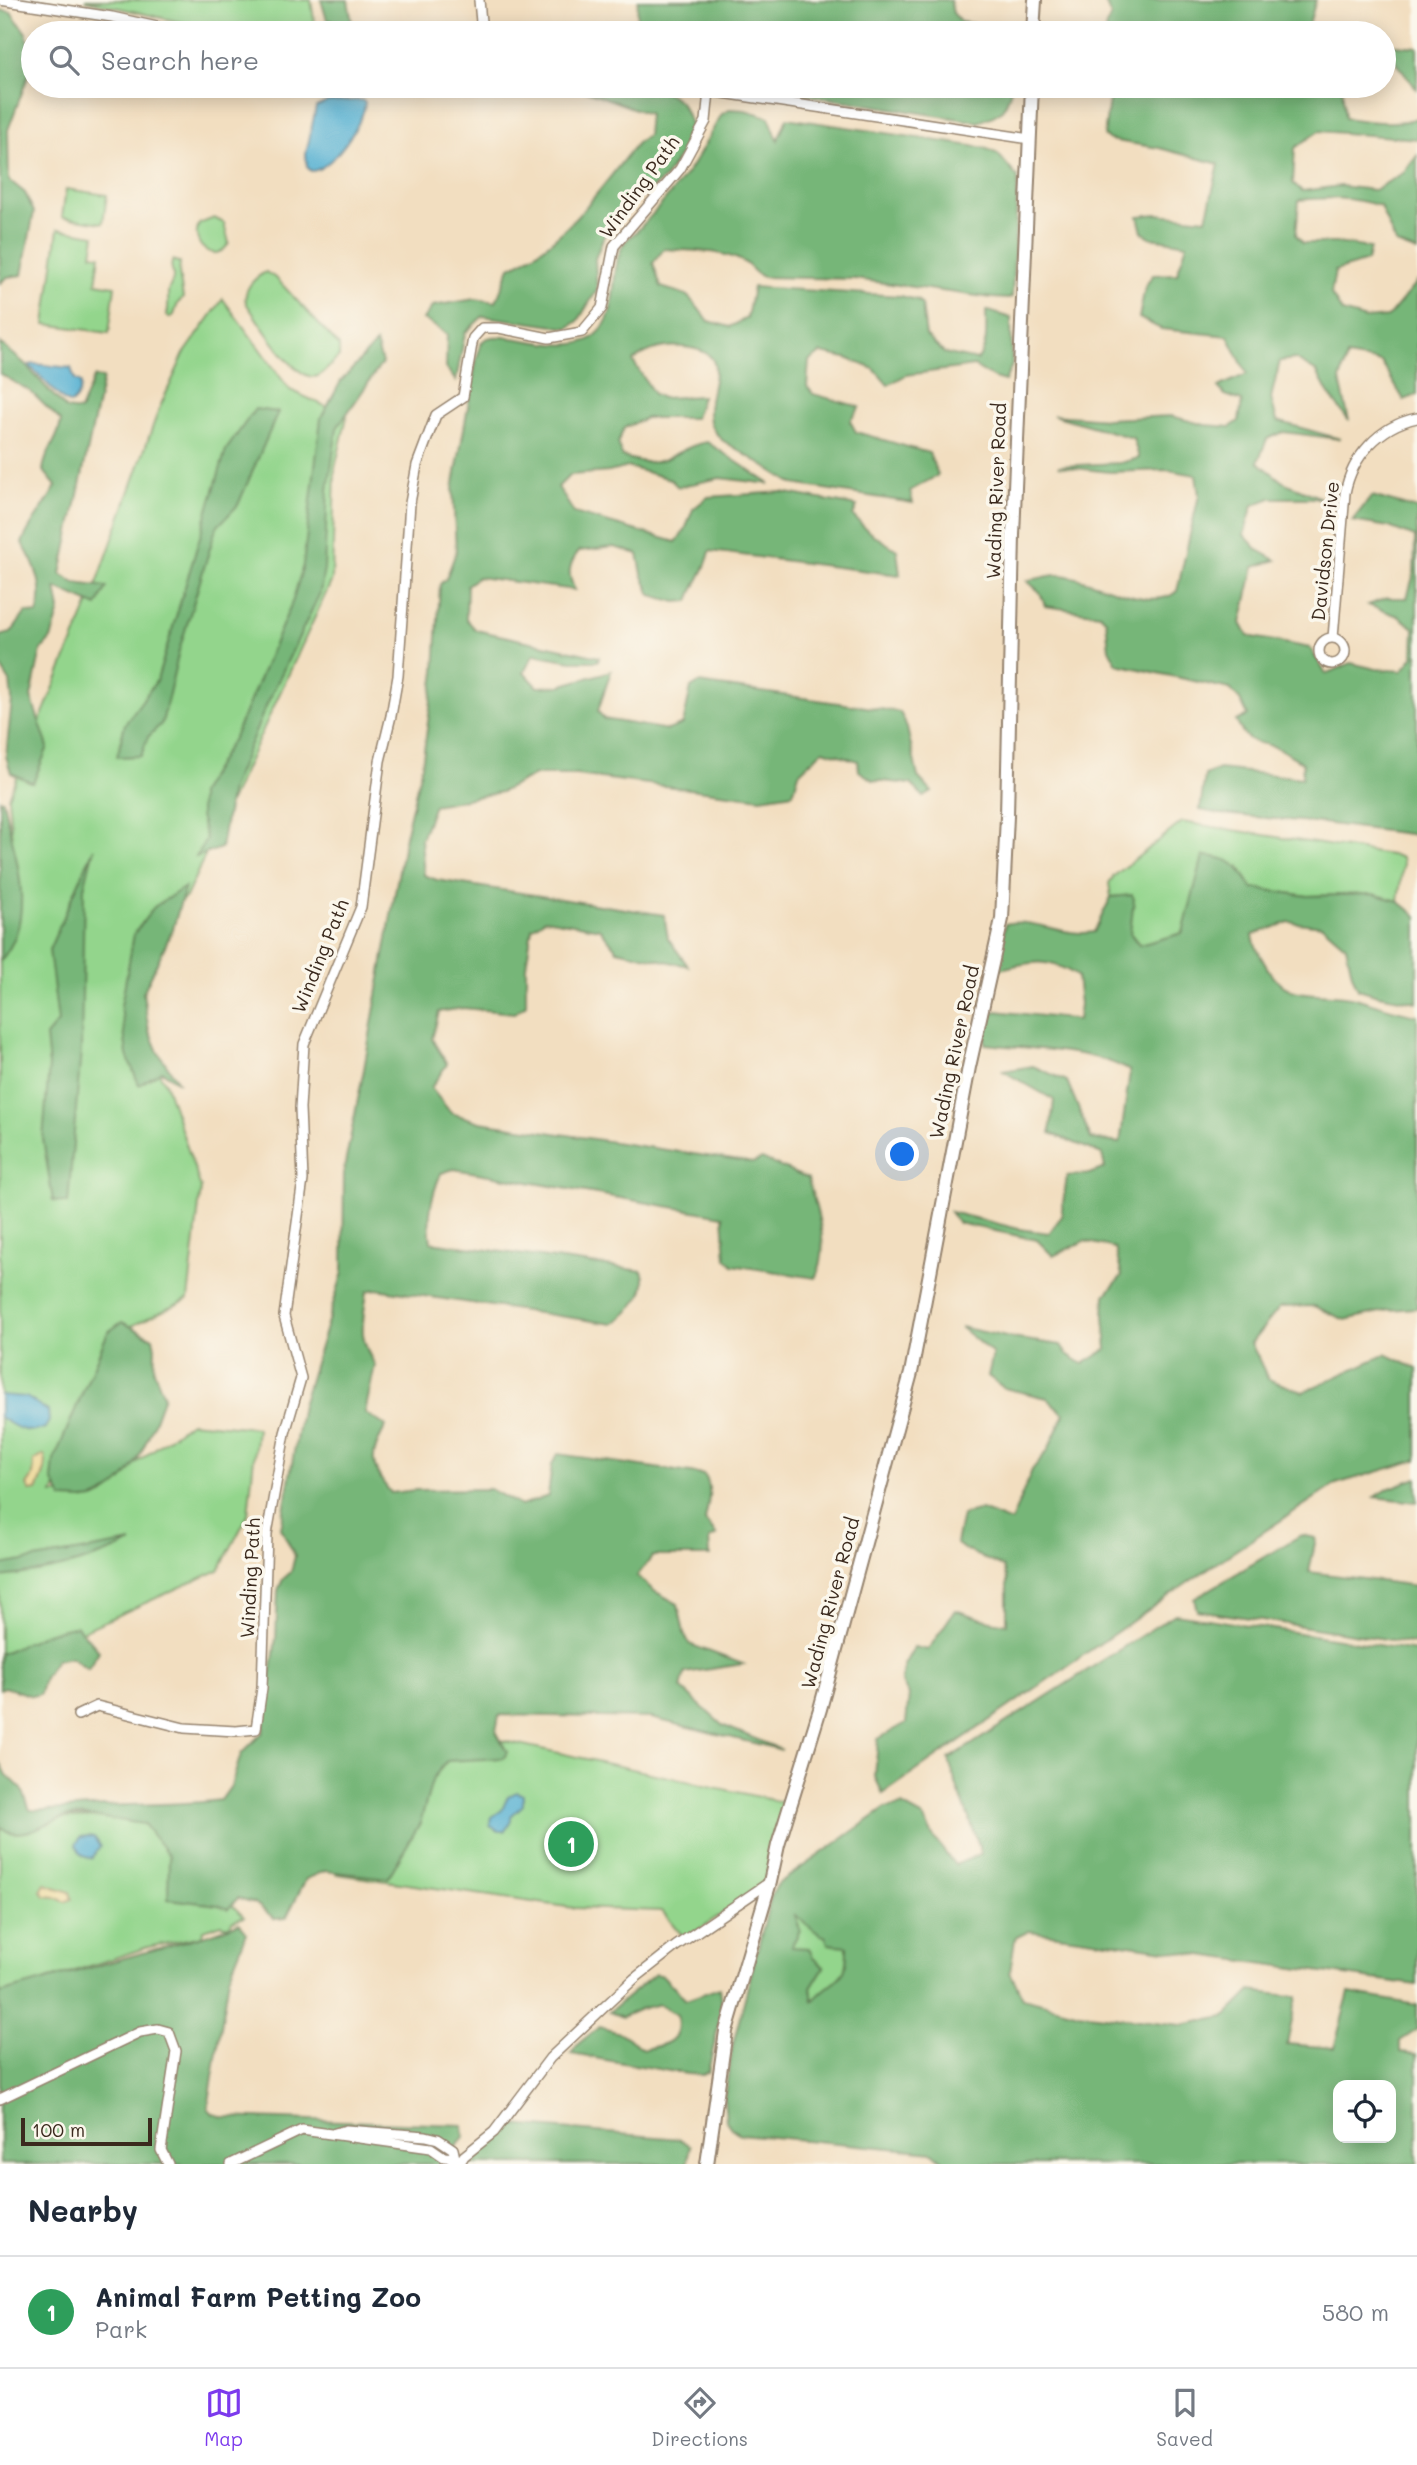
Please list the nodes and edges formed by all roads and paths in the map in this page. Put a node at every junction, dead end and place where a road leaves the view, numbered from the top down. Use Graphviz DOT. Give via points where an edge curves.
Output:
graph roads {
  1 [pos="0,0"];
  2 [pos="479,0"];
  3 [pos="1035,0"];
  4 [pos="130,21"];
  5 [pos="481,21"];
  6 [pos="1034,21"];
  7 [pos="708,98"];
  8 [pos="756,98"];
  9 [pos="1032,98"];
  10 [pos="1030,139"];
  11 [pos="1417,418"];
  12 [pos="1333,638"];
  13 [pos="78,1715"];
  14 [pos="769,1882"];
  15 [pos="0,2099"];
  16 [pos="334,2133"];
  17 [pos="396,2134"];
  18 [pos="395,2145"];
  19 [pos="458,2161"];
  20 [pos="168,2164"];
  21 [pos="231,2164"];
  22 [pos="707,2164"];
  1 -- 4 [label="street"];
  2 -- 5 [label="street"];
  3 -- 6 [label="main road"];
  7 -- 13 [label="street, Winding Path" via="706,121 680,169 614,246 602,308 582,332 548,338 482,328 473,338 463,397 436,415 417,465 410,503 398,676 380,761 361,907 304,1044 300,1108 303,1180 284,1316 301,1378 285,1433 267,1534 262,1688 256,1729 184,1728 97,1706"];
  8 -- 10 [label="street"];
  9 -- 10 [label="main road, Wading River Road"];
  10 -- 14 [label="main road, Wading River Road" via="1002,919 911,1373"];
  11 -- 12 [label="street, Davidson Drive" via="1382,434 1359,457 1349,476"];
  14 -- 19 [label="street" via="634,1979 550,2058 494,2132"];
  14 -- 22 [label="main road, Wading River Road" via="726,2031"];
  15 -- 20 [label="street" via="140,2032 169,2032 176,2051 162,2150"];
  16 -- 17 [label="street"];
  16 -- 18 [label="street"];
  16 -- 21 [label="street" via="302,2130"];
  17 -- 18 [label="street"];
  17 -- 19 [label="street" via="438,2139 453,2149"];
  18 -- 19 [label="street" via="431,2148"];
}
